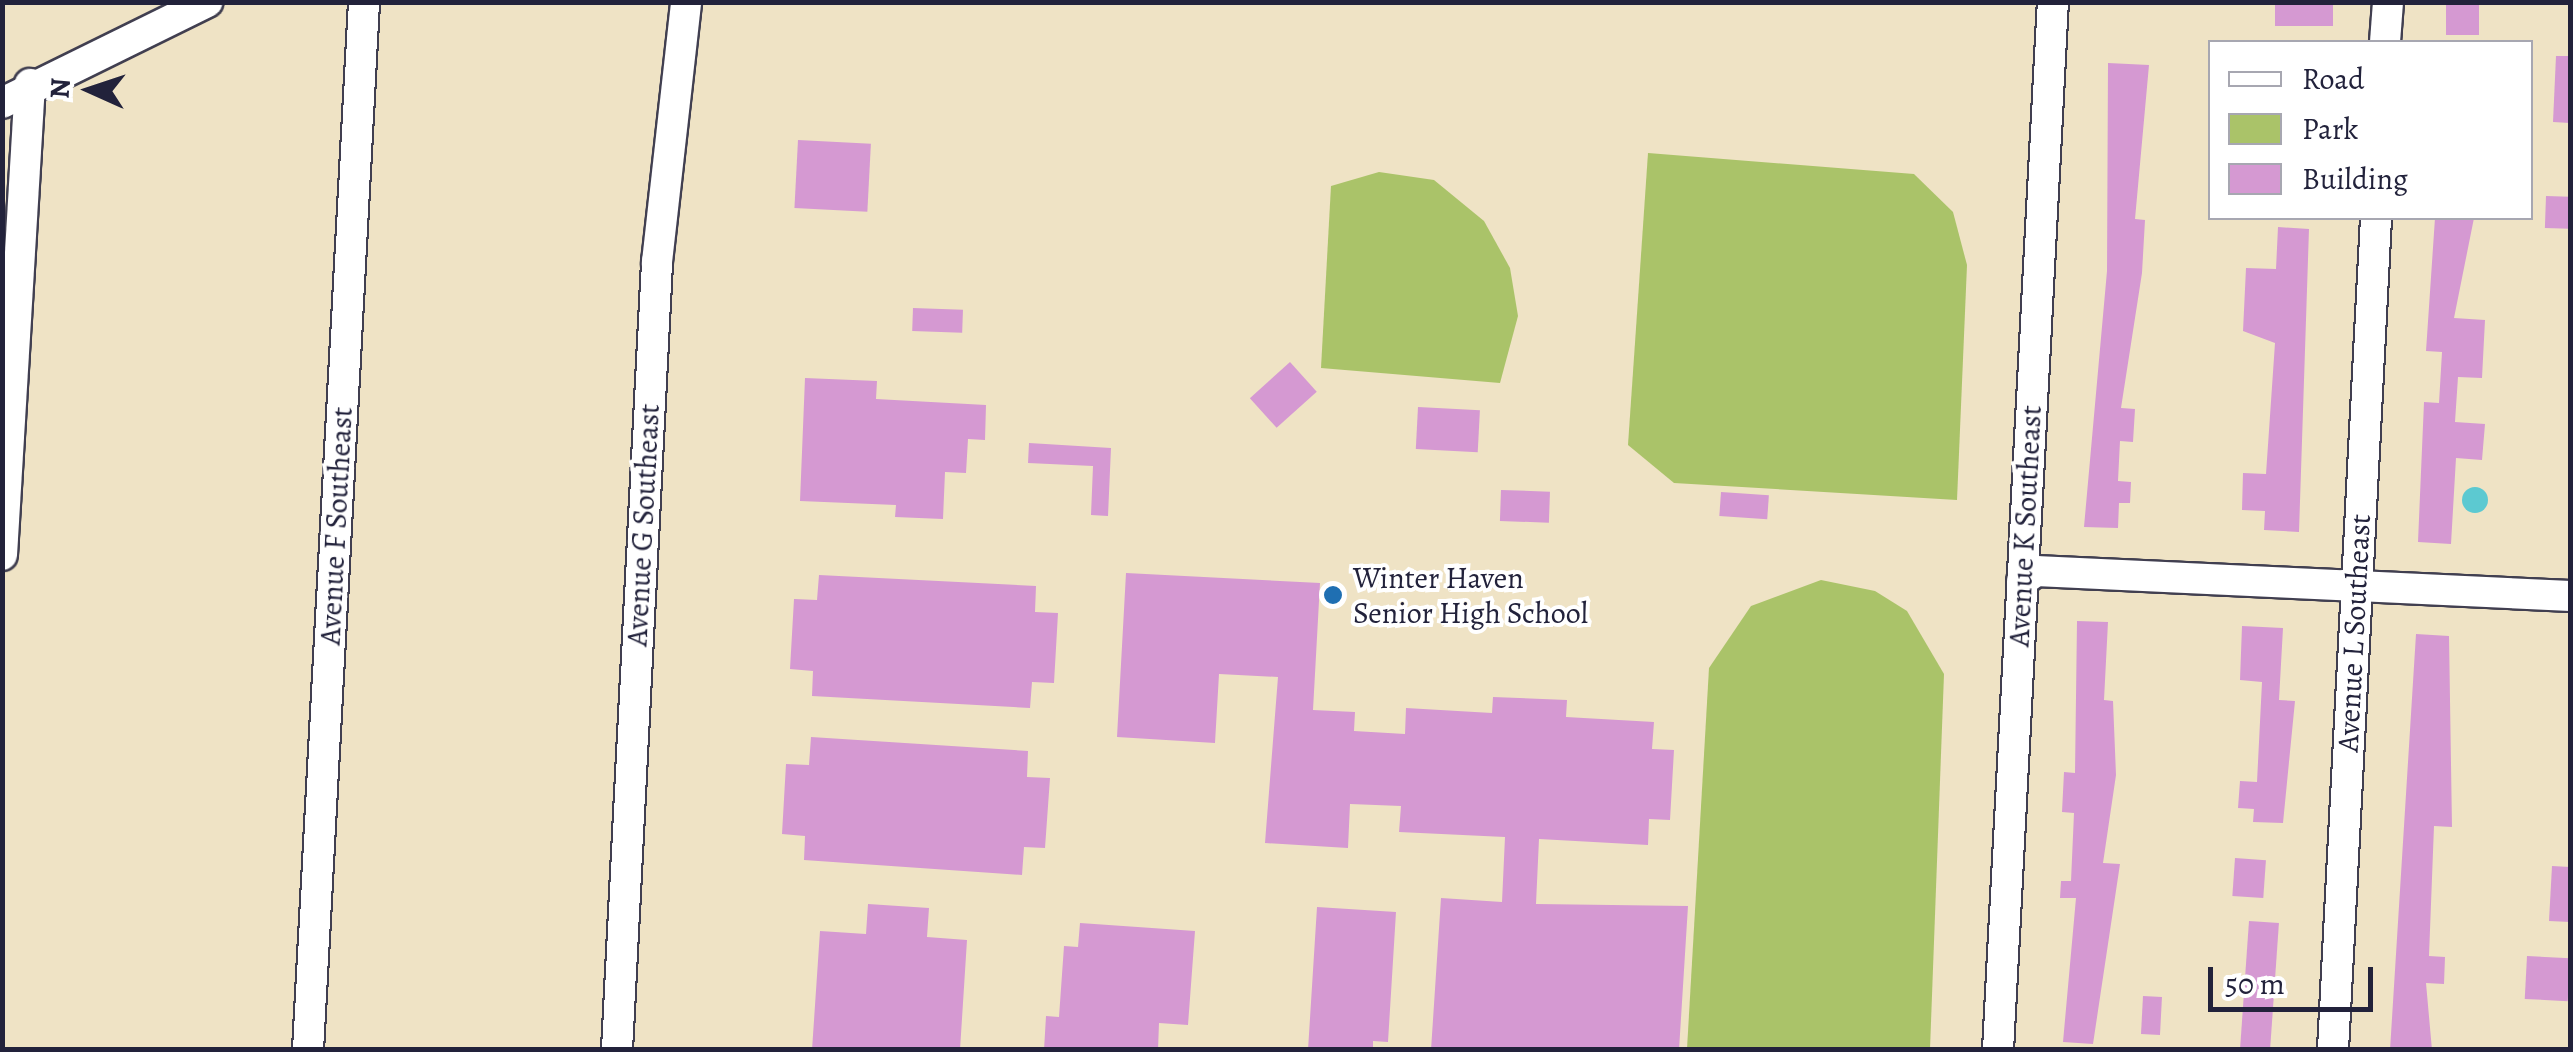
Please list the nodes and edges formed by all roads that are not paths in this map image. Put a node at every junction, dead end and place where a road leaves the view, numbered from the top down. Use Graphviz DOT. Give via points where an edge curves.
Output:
graph roads {
  1 [pos="207,2"];
  2 [pos="364,2"];
  3 [pos="686,2"];
  4 [pos="2052,2"];
  5 [pos="2388,2"];
  6 [pos="2386,40"];
  7 [pos="30,84"];
  8 [pos="2,102"];
  9 [pos="2376,220"];
  10 [pos="2,555"];
  11 [pos="2022,580"];
  12 [pos="2357,585"];
  13 [pos="2570,596"];
  14 [pos="308,1050"];
  15 [pos="617,1050"];
  16 [pos="1998,1050"];
  17 [pos="2333,1050"];
  1 -- 7 [label="street"];
  2 -- 14 [label="street, Avenue F Southeast"];
  3 -- 15 [label="street, Avenue G Southeast" via="657,262"];
  4 -- 11 [label="street, Avenue K Southeast"];
  5 -- 6 [label="street"];
  7 -- 8 [label="street"];
  7 -- 10 [label="street"];
  9 -- 12 [label="street, Avenue L Southeast"];
  11 -- 12 [label="street" via="2036,571"];
  11 -- 16 [label="street, Avenue K Southeast"];
  12 -- 13 [label="street"];
  12 -- 17 [label="street, Avenue L Southeast"];
}
